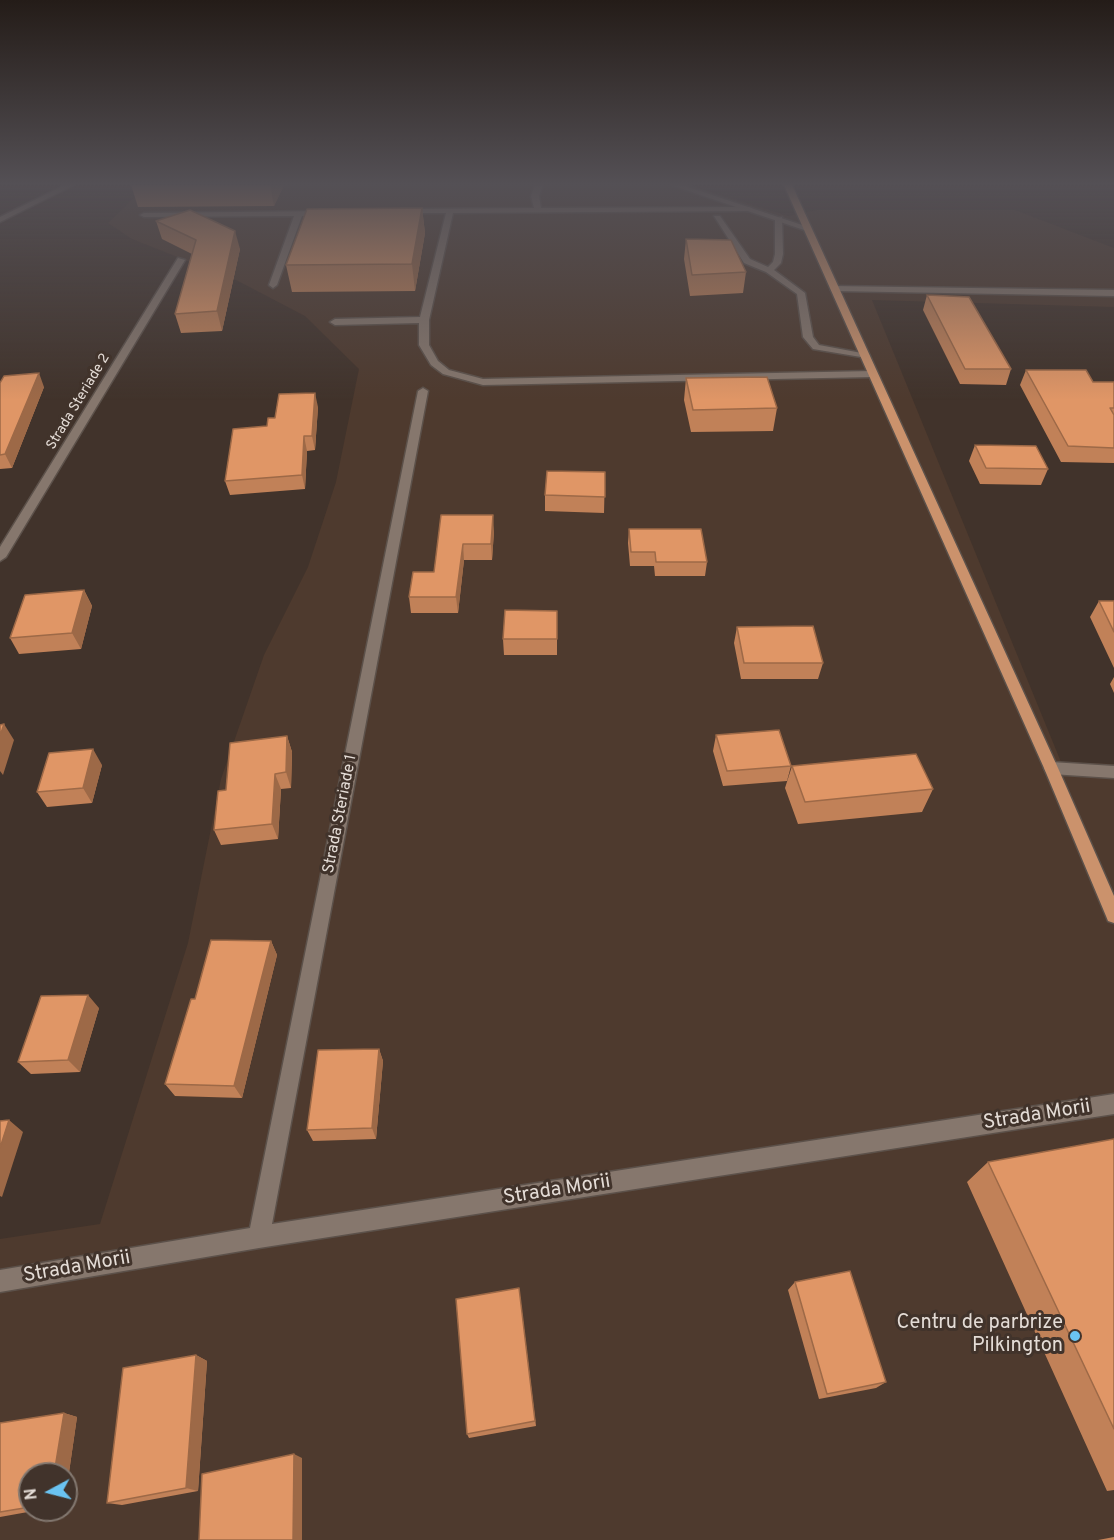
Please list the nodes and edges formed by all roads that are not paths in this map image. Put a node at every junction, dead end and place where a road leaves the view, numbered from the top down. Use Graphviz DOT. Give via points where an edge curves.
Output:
graph roads {
  1 [pos="284,257"];
  2 [pos="439,257"];
  3 [pos="744,257"];
  4 [pos="777,257"];
  5 [pos="820,257"];
  6 [pos="180,260"];
  7 [pos="769,270"];
  8 [pos="273,285"];
  9 [pos="834,288"];
  10 [pos="1114,293"];
  11 [pos="424,320"];
  12 [pos="334,322"];
  13 [pos="864,356"];
  14 [pos="872,374"];
  15 [pos="423,391"];
  16 [pos="0,557"];
  17 [pos="1052,768"];
  18 [pos="1114,772"];
  19 [pos="1114,916"];
  20 [pos="1114,1104"];
  21 [pos="259,1237"];
  22 [pos="0,1281"];
  1 -- 8 [label="street"];
  2 -- 11 [label="street"];
  3 -- 7 [label="street"];
  4 -- 7 [label="street" via="777,263"];
  5 -- 9 [label="main road"];
  6 -- 16 [label="street, Strada Steriade 2"];
  7 -- 13 [label="street" via="801,293 808,337 816,347"];
  9 -- 10 [label="street"];
  9 -- 13 [label="main road"];
  11 -- 12 [label="street"];
  11 -- 14 [label="street" via="424,345 434,363 446,372 483,382"];
  13 -- 14 [label="main road"];
  14 -- 17 [label="main road"];
  15 -- 21 [label="street, Strada Steriade 1"];
  17 -- 18 [label="street"];
  17 -- 19 [label="main road"];
  20 -- 21 [label="street, Strada Morii"];
  21 -- 22 [label="street, Strada Morii"];
}
